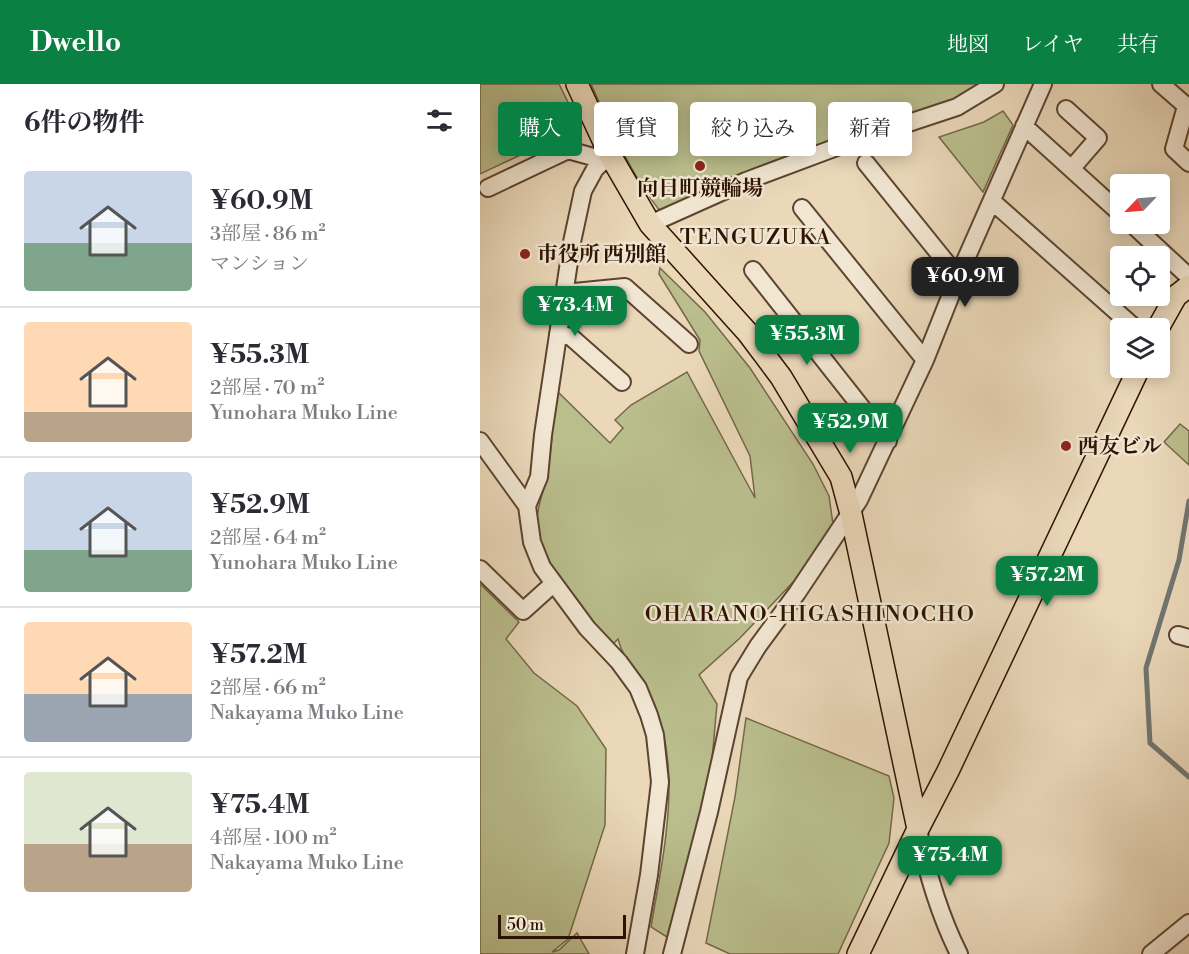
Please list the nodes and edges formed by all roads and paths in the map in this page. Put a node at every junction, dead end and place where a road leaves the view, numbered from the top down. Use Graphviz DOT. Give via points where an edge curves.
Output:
graph roads {
  1 [pos="577,84"];
  2 [pos="995,84"];
  3 [pos="1043,84"];
  4 [pos="1161,84"];
  5 [pos="1066,108"];
  6 [pos="1024,126"];
  7 [pos="607,158"];
  8 [pos="866,163"];
  9 [pos="1189,163"];
  10 [pos="1072,168"];
  11 [pos="488,188"];
  12 [pos="993,202"];
  13 [pos="1110,204"];
  14 [pos="802,208"];
  15 [pos="650,224"];
  16 [pos="1143,234"];
  17 [pos="753,270"];
  18 [pos="958,277"];
  19 [pos="1189,277"];
  20 [pos="1189,286"];
  21 [pos="564,293"];
  22 [pos="1125,318"];
  23 [pos="1164,318"];
  24 [pos="558,334"];
  25 [pos="688,344"];
  26 [pos="925,360"];
  27 [pos="1134,378"];
  28 [pos="622,382"];
  29 [pos="480,441"];
  30 [pos="888,441"];
  31 [pos="527,506"];
  32 [pos="851,514"];
  33 [pos="480,569"];
  34 [pos="553,584"];
  35 [pos="918,829"];
  36 [pos="1189,923"];
  37 [pos="635,954"];
  38 [pos="672,954"];
  39 [pos="858,954"];
  40 [pos="959,954"];
  41 [pos="1151,954"];
  1 -- 7 [label="main road"];
  2 -- 15 [label="street" via="957,107 768,173"];
  3 -- 6 [label="street"];
  4 -- 9 [label="street" via="1184,104 1174,149"];
  5 -- 10 [label="street" via="1098,138"];
  6 -- 10 [label="street"];
  6 -- 12 [label="street"];
  7 -- 11 [label="street" via="568,150"];
  7 -- 15 [label="main road"];
  7 -- 21 [label="street" via="595,169 583,191"];
  8 -- 18 [label="street"];
  10 -- 13 [label="street"];
  12 -- 18 [label="street"];
  12 -- 22 [label="street"];
  14 -- 26 [label="street"];
  15 -- 32 [label="main road" via="748,333 781,377 841,477"];
  16 -- 19 [label="street"];
  17 -- 30 [label="street"];
  18 -- 26 [label="street"];
  20 -- 23 [label="main road" via="1176,296"];
  21 -- 24 [label="street"];
  21 -- 25 [label="street" via="625,287"];
  24 -- 28 [label="street" via="571,337"];
  24 -- 31 [label="street" via="539,477"];
  26 -- 30 [label="street"];
  27 -- 35 [label="main road"];
  29 -- 31 [label="street"];
  30 -- 32 [label="street"];
  31 -- 34 [label="street" via="532,542"];
  32 -- 35 [label="main road"];
  32 -- 38 [label="street" via="740,677"];
  33 -- 34 [label="street" via="523,611"];
  34 -- 37 [label="street" via="638,688 655,735 660,782"];
  35 -- 39 [label="main road"];
  35 -- 40 [label="street" via="931,885"];
  36 -- 41 [label="street"];
}
